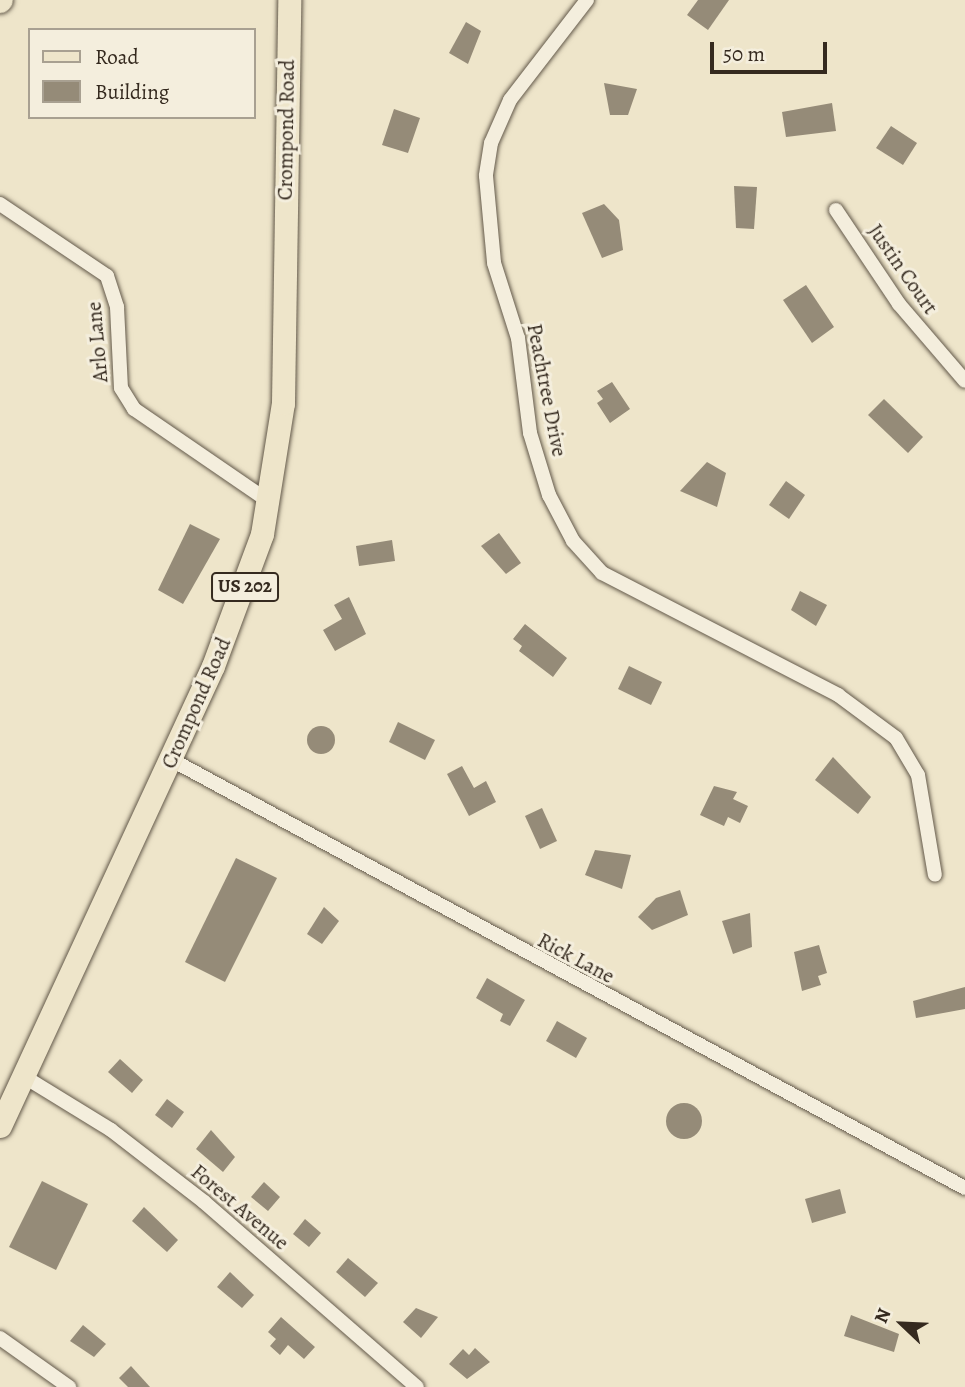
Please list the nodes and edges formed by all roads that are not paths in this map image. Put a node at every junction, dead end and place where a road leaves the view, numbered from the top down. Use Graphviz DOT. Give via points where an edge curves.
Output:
graph roads {
  1 [pos="289,0"];
  2 [pos="587,0"];
  3 [pos="0,204"];
  4 [pos="836,210"];
  5 [pos="965,382"];
  6 [pos="270,502"];
  7 [pos="170,759"];
  8 [pos="935,875"];
  9 [pos="23,1076"];
  10 [pos="0,1126"];
  11 [pos="965,1188"];
  12 [pos="0,1338"];
  13 [pos="69,1387"];
  14 [pos="417,1387"];
  1 -- 6 [label="main road, Crompond Road / US 202" via="283,403"];
  2 -- 8 [label="street, Peachtree Drive" via="510,100 491,143 486,176 494,263 518,338 530,433 549,495 573,541 602,573 838,695 897,738 918,775"];
  3 -- 6 [label="street, Arlo Lane" via="107,276 117,307 121,388 134,409"];
  4 -- 5 [label="street, Justin Court" via="899,304"];
  6 -- 7 [label="main road, Crompond Road / US 202" via="236,611"];
  7 -- 9 [label="main road, Crompond Road / US 202"];
  7 -- 11 [label="street, Rick Lane"];
  9 -- 10 [label="main road, Crompond Road / US 202"];
  9 -- 14 [label="street, Forest Avenue" via="111,1130 204,1202"];
  12 -- 13 [label="street"];
}
